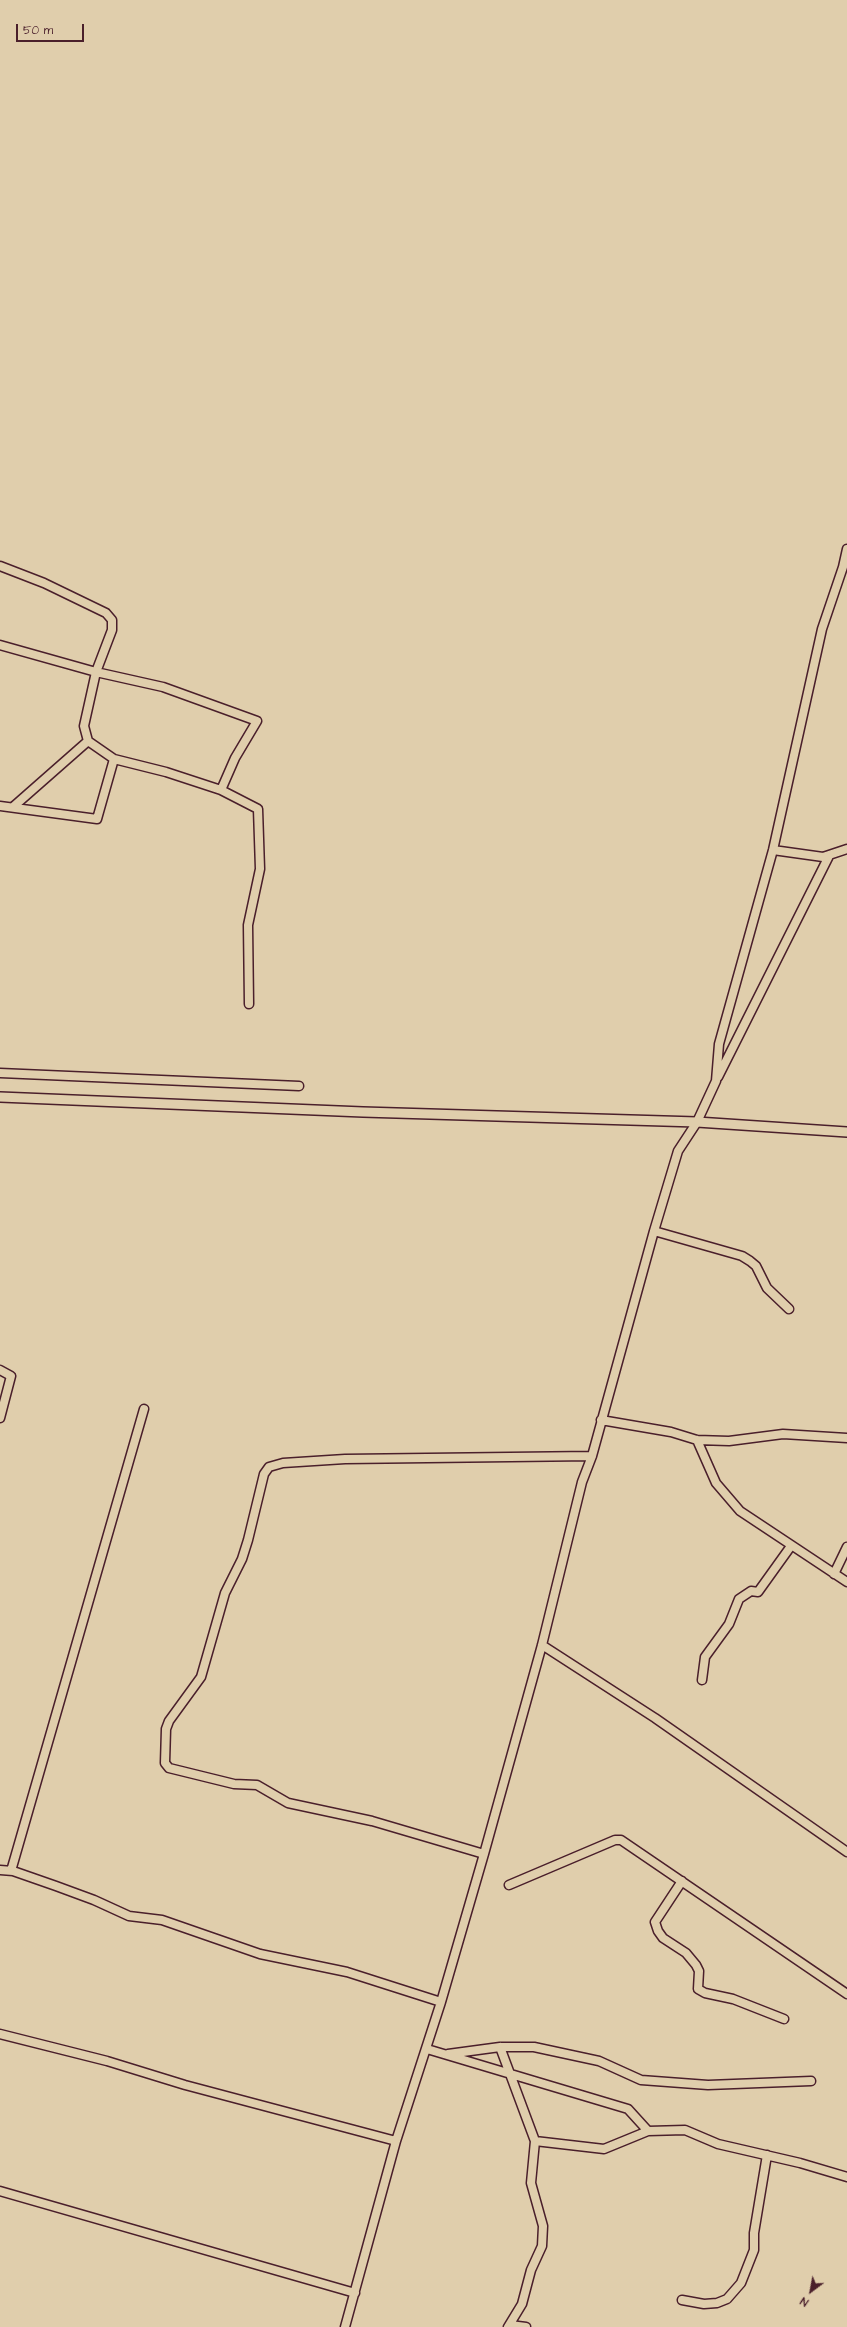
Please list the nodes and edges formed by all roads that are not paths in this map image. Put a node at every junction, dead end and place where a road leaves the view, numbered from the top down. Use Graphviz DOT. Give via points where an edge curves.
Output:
graph roads {
  1 [pos="847,549"];
  2 [pos="0,566"];
  3 [pos="0,645"];
  4 [pos="96,672"];
  5 [pos="88,741"];
  6 [pos="114,759"];
  7 [pos="222,790"];
  8 [pos="0,806"];
  9 [pos="13,807"];
  10 [pos="773,850"];
  11 [pos="847,850"];
  12 [pos="829,856"];
  13 [pos="248,1004"];
  14 [pos="0,1074"];
  15 [pos="716,1082"];
  16 [pos="300,1086"];
  17 [pos="0,1097"];
  18 [pos="697,1122"];
  19 [pos="847,1132"];
  20 [pos="654,1231"];
  21 [pos="789,1309"];
  22 [pos="0,1370"];
  23 [pos="144,1409"];
  24 [pos="0,1418"];
  25 [pos="601,1420"];
  26 [pos="847,1438"];
  27 [pos="698,1440"];
  28 [pos="592,1456"];
  29 [pos="791,1546"];
  30 [pos="847,1547"];
  31 [pos="834,1574"];
  32 [pos="847,1582"];
  33 [pos="542,1645"];
  34 [pos="702,1680"];
  35 [pos="847,1852"];
  36 [pos="484,1854"];
  37 [pos="0,1870"];
  38 [pos="11,1871"];
  39 [pos="682,1881"];
  40 [pos="509,1884"];
  41 [pos="847,1994"];
  42 [pos="441,2002"];
  43 [pos="784,2019"];
  44 [pos="0,2034"];
  45 [pos="500,2047"];
  46 [pos="427,2049"];
  47 [pos="446,2054"];
  48 [pos="511,2073"];
  49 [pos="811,2082"];
  50 [pos="648,2131"];
  51 [pos="396,2141"];
  52 [pos="535,2141"];
  53 [pos="767,2155"];
  54 [pos="847,2177"];
  55 [pos="0,2191"];
  56 [pos="355,2293"];
  57 [pos="682,2300"];
  58 [pos="509,2326"];
  59 [pos="345,2327"];
  60 [pos="526,2327"];
  1 -- 10 [label="street" via="822,629"];
  2 -- 4 [label="street" via="44,583 109,616 113,624 112,630"];
  3 -- 4 [label="street"];
  4 -- 5 [label="street" via="84,726"];
  4 -- 7 [label="street" via="163,687 257,721 235,758"];
  5 -- 6 [label="street"];
  5 -- 9 [label="street"];
  6 -- 7 [label="street"];
  6 -- 9 [label="street" via="97,819"];
  7 -- 13 [label="street" via="258,809 260,869 248,926"];
  8 -- 9 [label="street"];
  10 -- 12 [label="street"];
  10 -- 15 [label="street" via="719,1044"];
  11 -- 12 [label="street" via="840,850"];
  12 -- 15 [label="street"];
  14 -- 16 [label="street"];
  15 -- 18 [label="street"];
  17 -- 18 [label="street"];
  18 -- 19 [label="street"];
  18 -- 20 [label="street" via="678,1151"];
  20 -- 21 [label="street" via="742,1256 756,1266 767,1288"];
  20 -- 25 [label="street"];
  22 -- 24 [label="street" via="11,1376"];
  23 -- 38 [label="street"];
  25 -- 27 [label="street" via="671,1432"];
  25 -- 28 [label="street"];
  26 -- 27 [label="street" via="783,1434 729,1441"];
  27 -- 29 [label="street" via="716,1483 740,1511"];
  28 -- 33 [label="street" via="582,1482"];
  28 -- 36 [label="street" via="345,1459 283,1463 269,1467 264,1474 242,1559 225,1593 201,1677 166,1729 165,1764 169,1768 234,1784 257,1784 288,1803 372,1821"];
  29 -- 31 [label="street"];
  29 -- 34 [label="street" via="758,1592 751,1591 739,1599 729,1624 705,1657"];
  30 -- 31 [label="street"];
  31 -- 32 [label="street"];
  33 -- 35 [label="street" via="655,1718"];
  33 -- 36 [label="street"];
  36 -- 42 [label="street"];
  37 -- 38 [label="street"];
  38 -- 42 [label="street" via="94,1900 129,1916 162,1920 260,1954 347,1972"];
  39 -- 40 [label="street" via="621,1840 615,1840"];
  39 -- 41 [label="street"];
  39 -- 43 [label="street" via="655,1922 663,1938 686,1953 696,1965 699,1971 698,1989 733,1999"];
  42 -- 46 [label="street"];
  44 -- 51 [label="street"];
  45 -- 47 [label="street"];
  45 -- 48 [label="street"];
  45 -- 49 [label="street" via="534,2047 599,2061 641,2080 708,2084"];
  46 -- 47 [label="street"];
  46 -- 51 [label="street"];
  47 -- 48 [label="street"];
  48 -- 50 [label="street" via="628,2109"];
  48 -- 52 [label="street"];
  50 -- 52 [label="street" via="604,2149"];
  50 -- 53 [label="street" via="685,2130 718,2144"];
  51 -- 56 [label="street"];
  52 -- 58 [label="street" via="531,2183 542,2226 542,2246 531,2270 522,2304"];
  53 -- 54 [label="street"];
  53 -- 57 [label="street" via="754,2232 754,2250 742,2283 727,2299 717,2303 704,2304"];
  55 -- 56 [label="street"];
  56 -- 59 [label="street"];
  58 -- 60 [label="street"];
}
